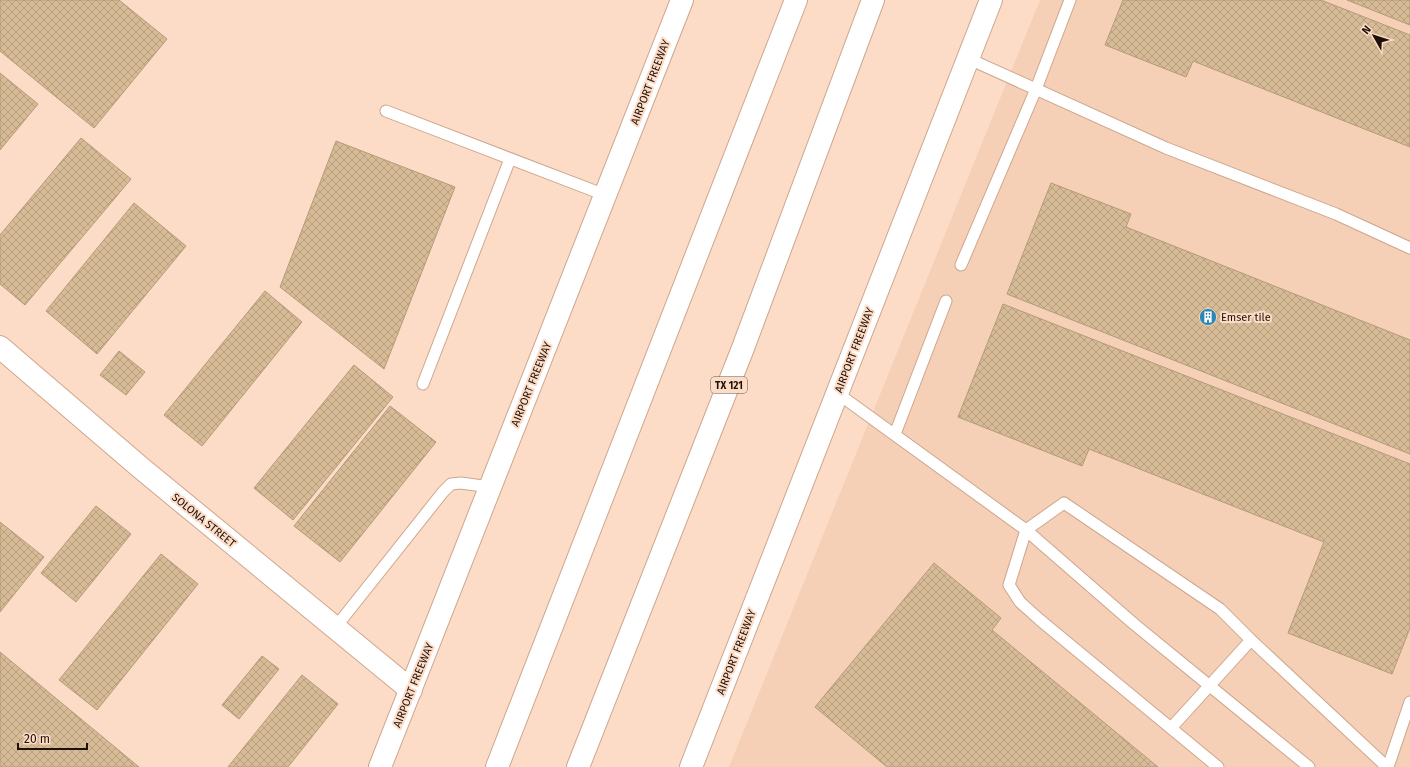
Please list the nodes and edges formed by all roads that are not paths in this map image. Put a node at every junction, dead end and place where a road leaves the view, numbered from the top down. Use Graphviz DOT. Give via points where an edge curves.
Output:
graph roads {
  1 [pos="682,0"];
  2 [pos="786,0"];
  3 [pos="796,0"];
  4 [pos="873,0"];
  5 [pos="991,0"];
  6 [pos="1070,0"];
  7 [pos="785,27"];
  8 [pos="967,58"];
  9 [pos="1036,90"];
  10 [pos="386,111"];
  11 [pos="510,159"];
  12 [pos="606,195"];
  13 [pos="1410,248"];
  14 [pos="961,265"];
  15 [pos="946,301"];
  16 [pos="0,347"];
  17 [pos="423,384"];
  18 [pos="837,393"];
  19 [pos="895,434"];
  20 [pos="490,487"];
  21 [pos="1026,530"];
  22 [pos="335,628"];
  23 [pos="1251,640"];
  24 [pos="1209,685"];
  25 [pos="411,690"];
  26 [pos="1410,702"];
  27 [pos="1171,728"];
  28 [pos="380,767"];
  29 [pos="497,767"];
  30 [pos="578,767"];
  31 [pos="691,767"];
  32 [pos="1218,767"];
  33 [pos="1309,767"];
  34 [pos="1387,767"];
  1 -- 12 [label="main road, AIRPORT FREEWAY"];
  2 -- 7 [label="main road"];
  3 -- 7 [label="main road"];
  4 -- 30 [label="main road, TX 121" via="743,348"];
  5 -- 8 [label="main road, AIRPORT FREEWAY"];
  6 -- 9 [label="lane"];
  7 -- 29 [label="main road"];
  8 -- 9 [label="lane"];
  8 -- 18 [label="main road, AIRPORT FREEWAY"];
  9 -- 13 [label="lane" via="1166,148 1336,214"];
  9 -- 14 [label="lane"];
  10 -- 11 [label="lane"];
  11 -- 12 [label="lane"];
  11 -- 17 [label="lane"];
  12 -- 20 [label="main road, AIRPORT FREEWAY"];
  15 -- 19 [label="lane"];
  16 -- 22 [label="main road, SOLONA STREET" via="140,468"];
  18 -- 19 [label="lane"];
  18 -- 31 [label="main road, AIRPORT FREEWAY"];
  19 -- 21 [label="lane"];
  20 -- 22 [label="lane" via="461,482 451,484"];
  20 -- 25 [label="main road, AIRPORT FREEWAY"];
  21 -- 23 [label="lane" via="1064,503 1220,609"];
  21 -- 24 [label="lane"];
  21 -- 27 [label="lane" via="1010,585 1020,602"];
  22 -- 25 [label="main road, SOLONA STREET"];
  23 -- 24 [label="lane"];
  23 -- 34 [label="lane"];
  24 -- 27 [label="lane"];
  24 -- 33 [label="lane"];
  25 -- 28 [label="main road, AIRPORT FREEWAY"];
  26 -- 34 [label="lane"];
  27 -- 32 [label="lane"];
}
